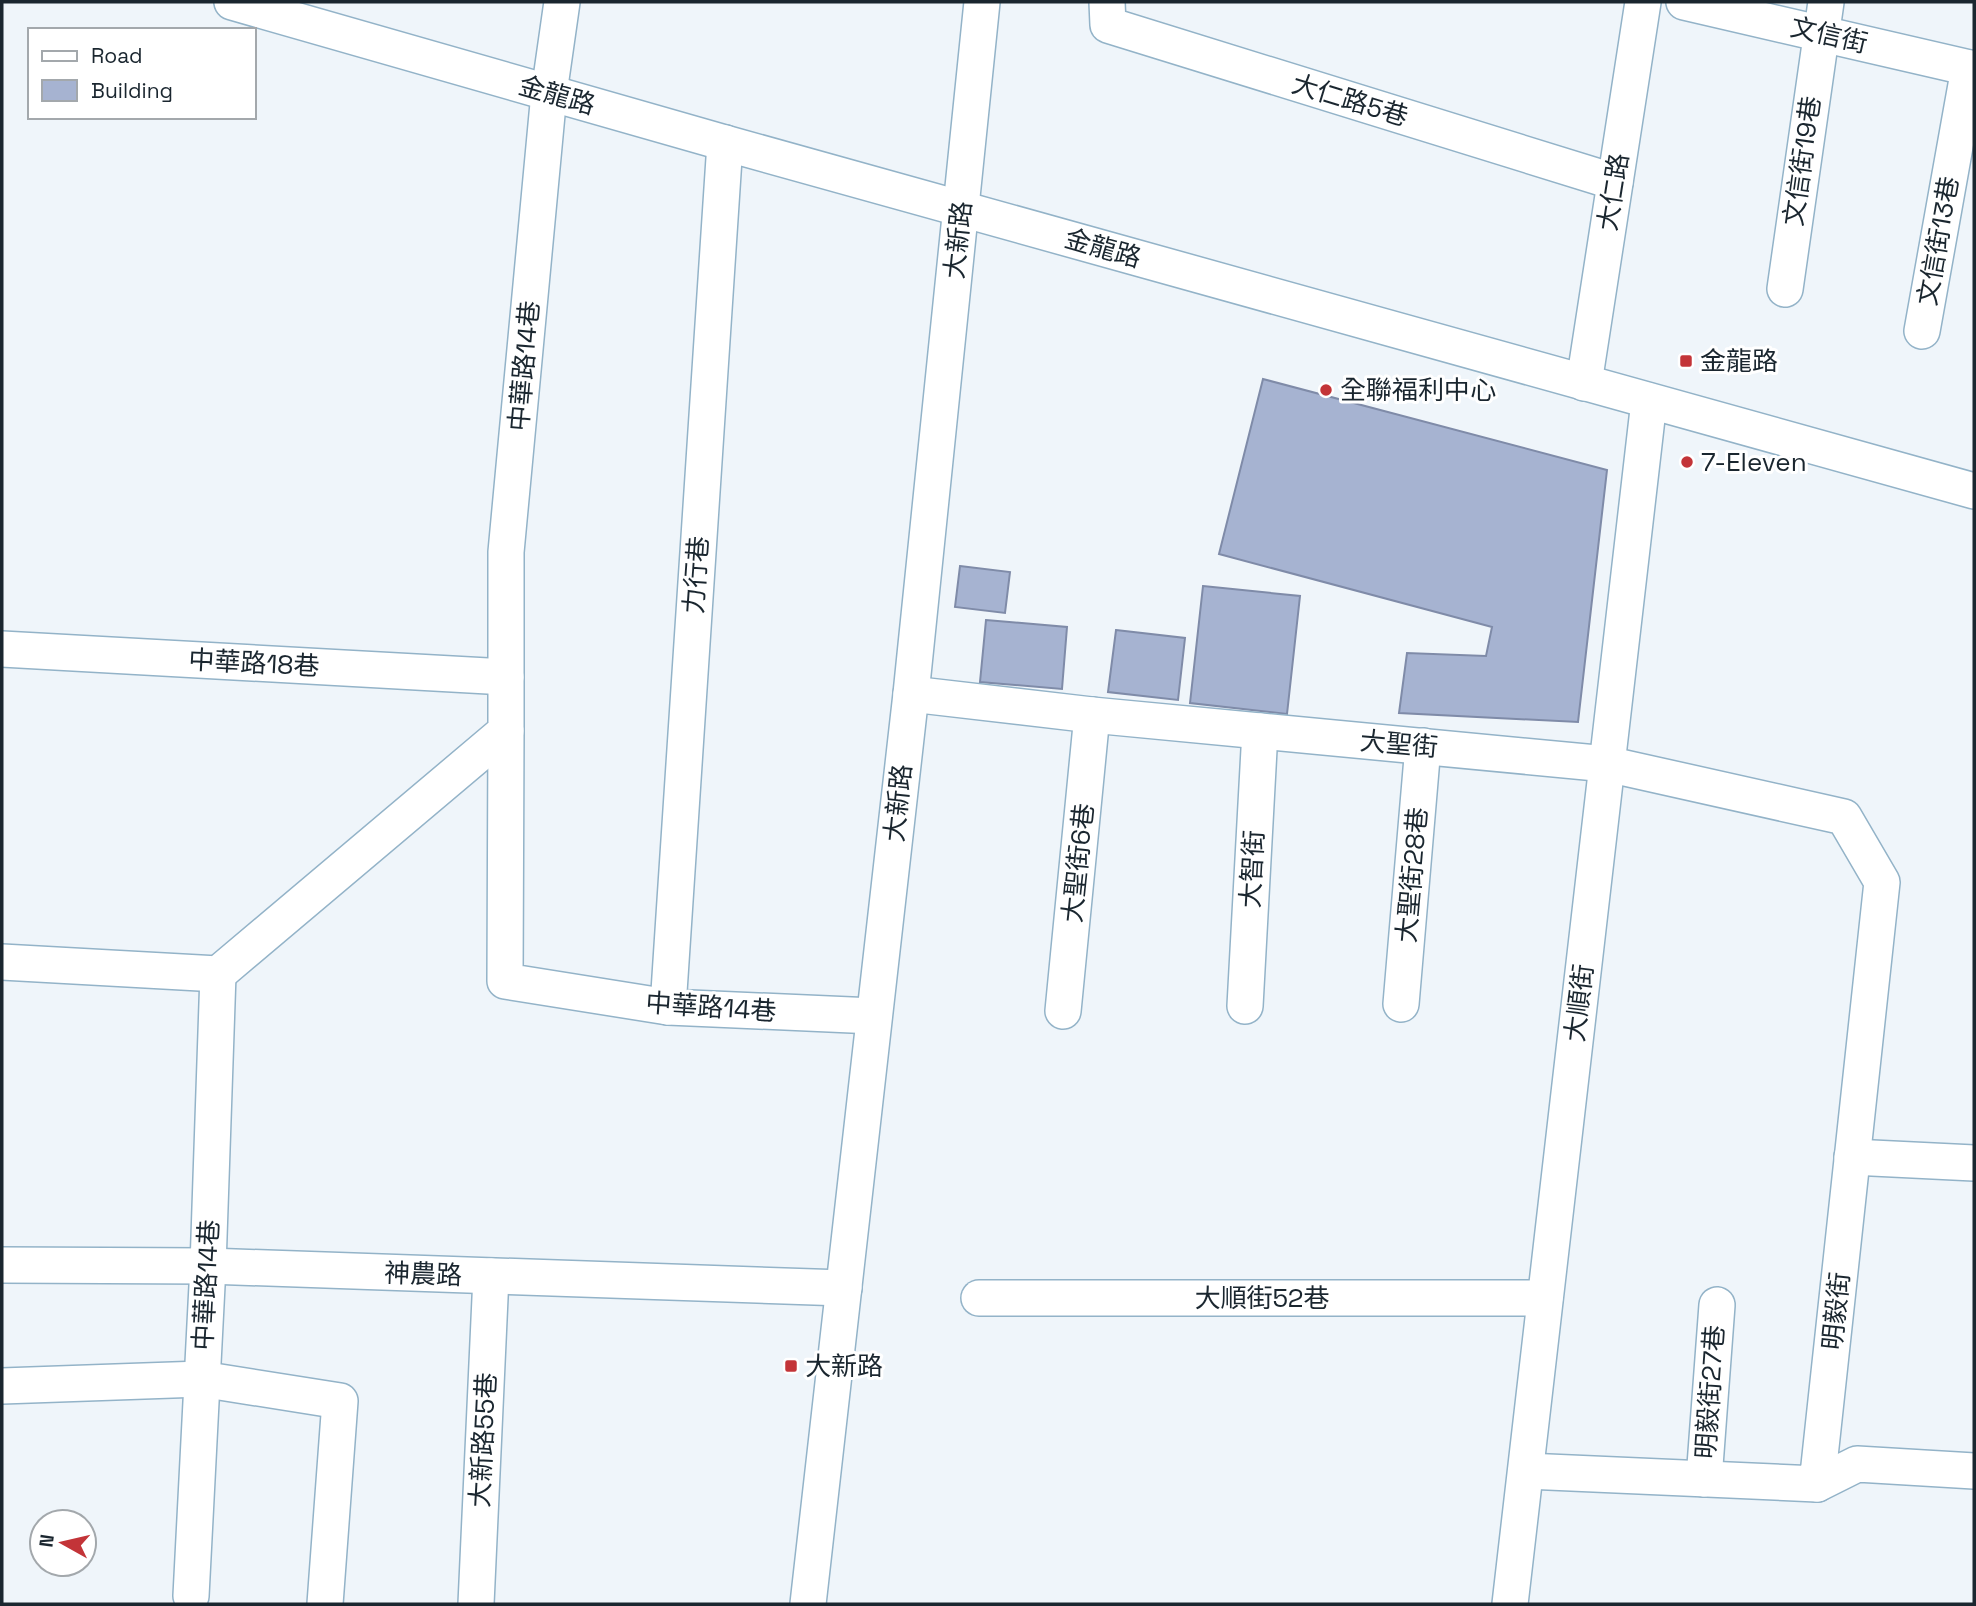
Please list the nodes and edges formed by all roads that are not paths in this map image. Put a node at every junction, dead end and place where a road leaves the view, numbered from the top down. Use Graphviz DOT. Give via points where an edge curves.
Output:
graph roads {
  1 [pos="232,2"];
  2 [pos="562,2"];
  3 [pos="982,2"];
  4 [pos="1108,2"];
  5 [pos="1643,2"];
  6 [pos="1684,2"];
  7 [pos="1823,17"];
  8 [pos="1971,68"];
  9 [pos="549,93"];
  10 [pos="725,144"];
  11 [pos="1615,182"];
  12 [pos="961,208"];
  13 [pos="1785,289"];
  14 [pos="1922,331"];
  15 [pos="1584,383"];
  16 [pos="1649,401"];
  17 [pos="1974,491"];
  18 [pos="2,649"];
  19 [pos="506,677"];
  20 [pos="911,694"];
  21 [pos="1092,715"];
  22 [pos="506,731"];
  23 [pos="1260,731"];
  24 [pos="1423,746"];
  25 [pos="1607,764"];
  26 [pos="1864,852"];
  27 [pos="2,962"];
  28 [pos="218,974"];
  29 [pos="1401,1004"];
  30 [pos="1245,1006"];
  31 [pos="668,1007"];
  32 [pos="1063,1011"];
  33 [pos="874,1016"];
  34 [pos="1852,1157"];
  35 [pos="1974,1163"];
  36 [pos="2,1265"];
  37 [pos="208,1266"];
  38 [pos="491,1276"];
  39 [pos="844,1288"];
  40 [pos="979,1298"];
  41 [pos="1545,1298"];
  42 [pos="1717,1305"];
  43 [pos="201,1379"];
  44 [pos="2,1386"];
  45 [pos="1526,1471"];
  46 [pos="1974,1471"];
  47 [pos="1704,1479"];
  48 [pos="1817,1484"];
  49 [pos="191,1596"];
  50 [pos="325,1604"];
  51 [pos="476,1604"];
  52 [pos="808,1604"];
  53 [pos="1510,1604"];
  1 -- 9 [label="street, 金龍路"];
  2 -- 9 [label="street, 中華路14巷"];
  3 -- 12 [label="street, 大新路"];
  4 -- 11 [label="street, 大仁路5巷" via="1108,25"];
  5 -- 11 [label="street, 大仁路"];
  6 -- 7 [label="street, 文信街"];
  7 -- 8 [label="street, 文信街"];
  7 -- 13 [label="street, 文信街19巷"];
  8 -- 14 [label="street, 文信街13巷"];
  9 -- 10 [label="street, 金龍路"];
  9 -- 19 [label="street, 中華路14巷" via="506,552"];
  10 -- 12 [label="street, 金龍路"];
  10 -- 31 [label="street, 力行巷"];
  11 -- 15 [label="street, 大仁路"];
  12 -- 15 [label="street, 金龍路"];
  12 -- 20 [label="street, 大新路"];
  15 -- 16 [label="street, 金龍路"];
  16 -- 17 [label="street, 金龍路"];
  16 -- 25 [label="street, 大順街"];
  18 -- 19 [label="street, 中華路18巷"];
  19 -- 22 [label="street, 中華路14巷"];
  20 -- 21 [label="street, 大聖街"];
  20 -- 33 [label="street, 大新路"];
  21 -- 23 [label="street, 大聖街"];
  21 -- 32 [label="street, 大聖街6巷"];
  22 -- 28 [label="street"];
  22 -- 31 [label="street, 中華路14巷" via="505,981"];
  23 -- 24 [label="street, 大聖街"];
  23 -- 30 [label="street, 大智街"];
  24 -- 25 [label="street, 大聖街"];
  24 -- 29 [label="street, 大聖街28巷"];
  25 -- 26 [label="street, 大聖街" via="1844,817"];
  25 -- 41 [label="street, 大順街"];
  26 -- 34 [label="street, 明毅街" via="1882,882"];
  27 -- 28 [label="street"];
  28 -- 37 [label="street, 中華路14巷"];
  31 -- 33 [label="street, 中華路14巷"];
  33 -- 39 [label="street, 大新路"];
  34 -- 35 [label="street"];
  34 -- 48 [label="street, 明毅街"];
  36 -- 37 [label="street, 神農路"];
  37 -- 38 [label="street, 神農路"];
  37 -- 43 [label="street, 中華路14巷"];
  38 -- 39 [label="street, 神農路"];
  38 -- 51 [label="street, 大新路55巷"];
  39 -- 52 [label="street, 大新路"];
  40 -- 41 [label="street, 大順街52巷"];
  41 -- 45 [label="street, 大順街"];
  42 -- 47 [label="street, 明毅街27巷"];
  43 -- 44 [label="street"];
  43 -- 49 [label="street, 中華路14巷"];
  43 -- 50 [label="street" via="340,1401"];
  45 -- 47 [label="street"];
  45 -- 53 [label="street, 大順街"];
  46 -- 48 [label="street" via="1857,1464"];
  47 -- 48 [label="street"];
}
